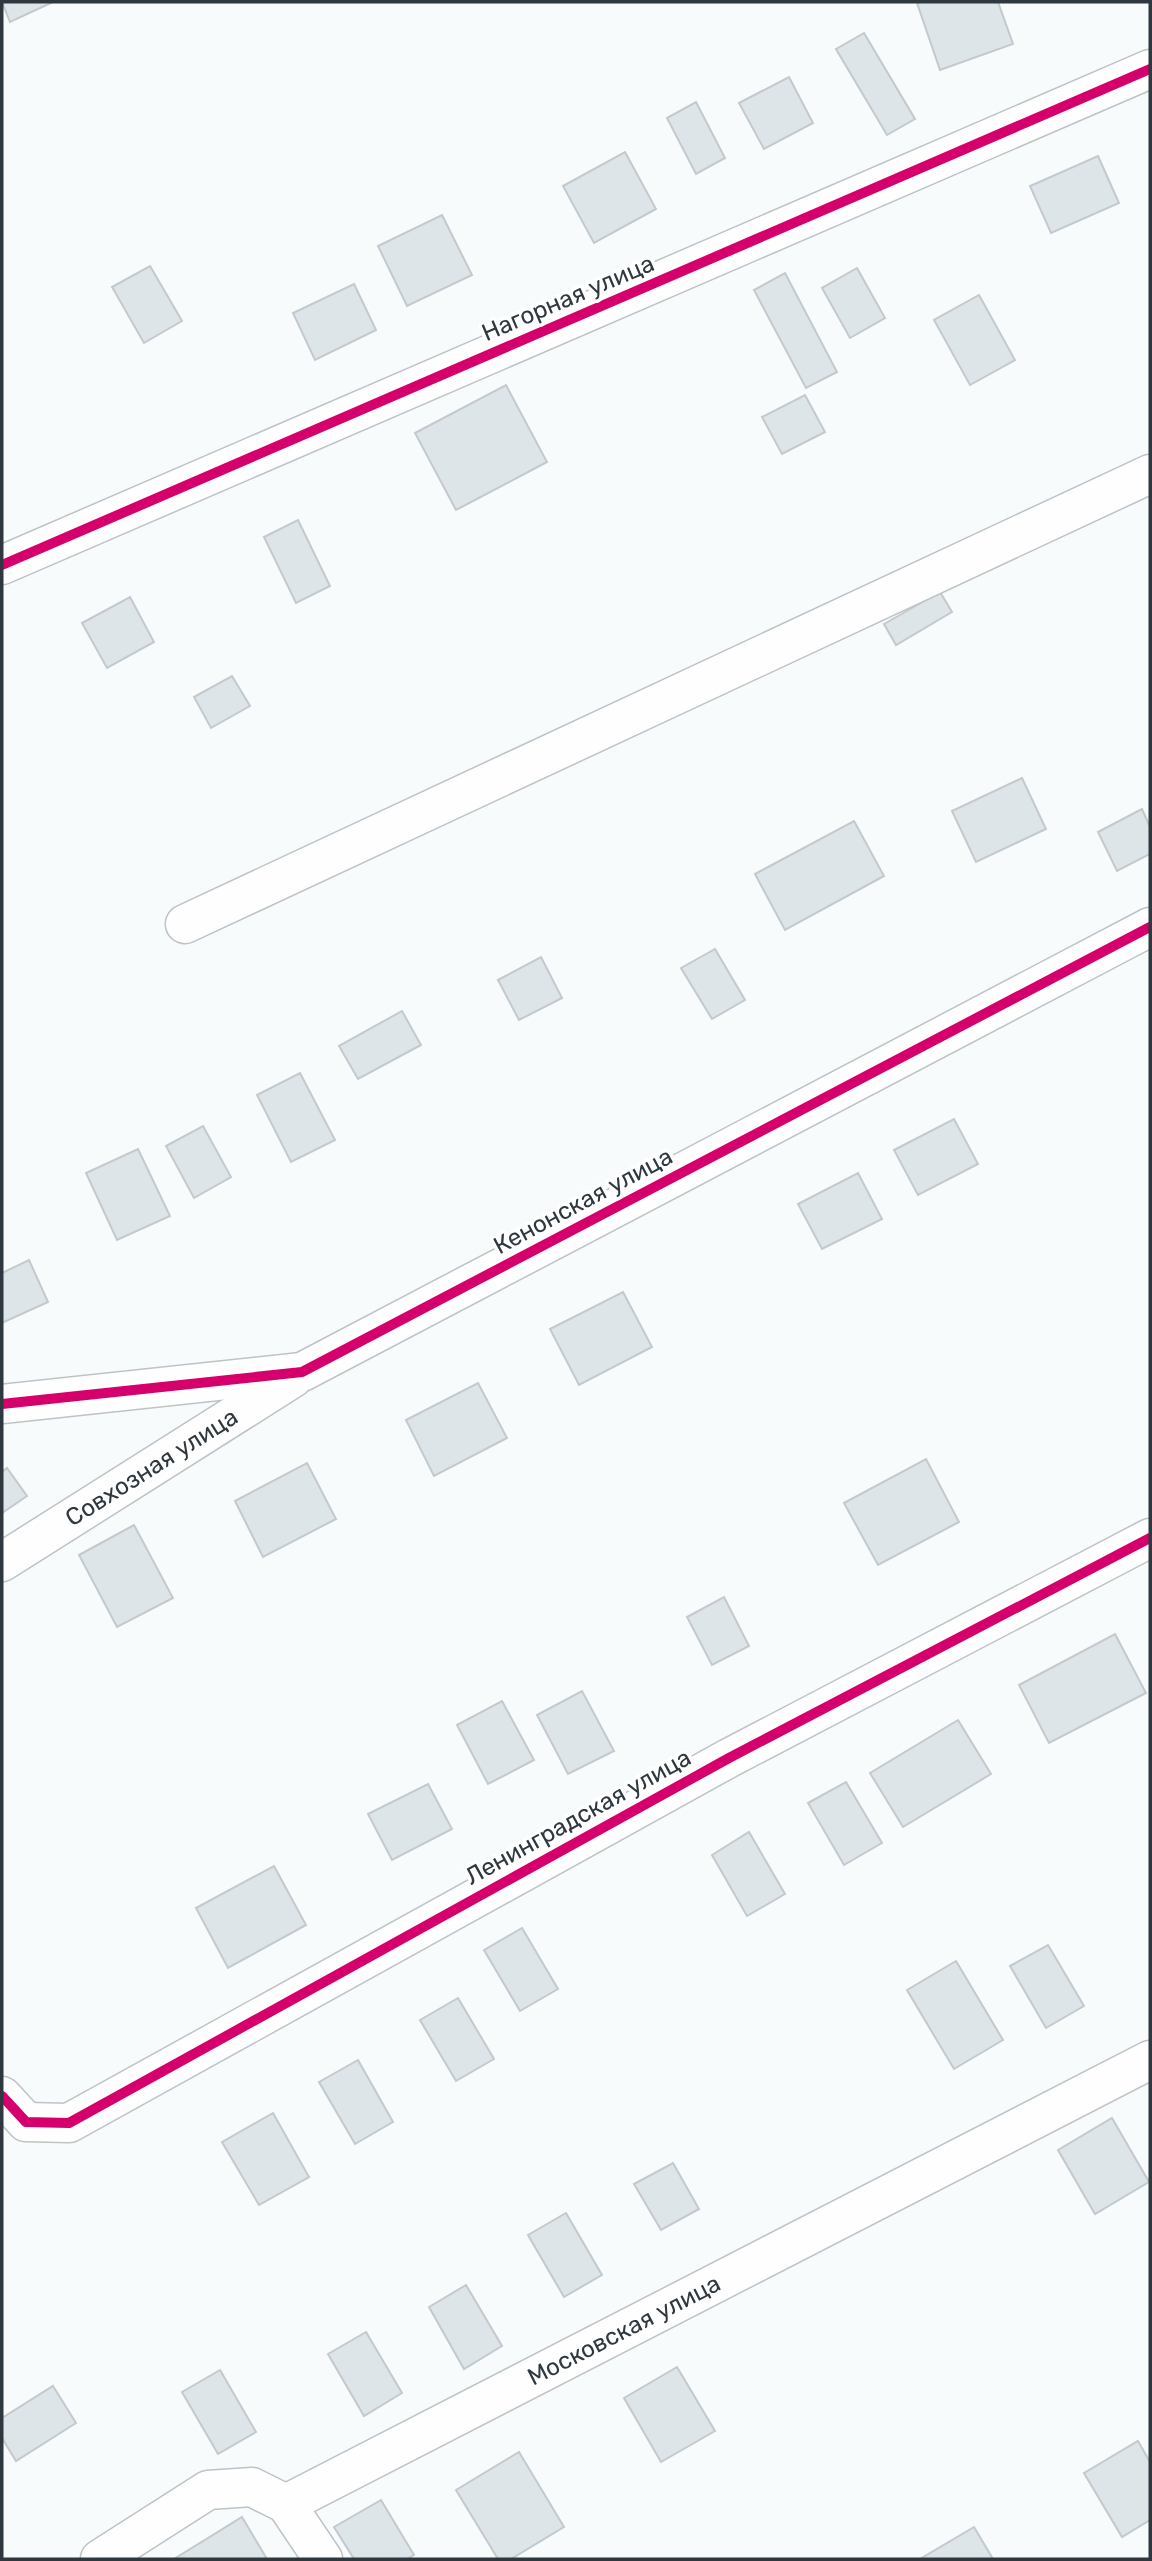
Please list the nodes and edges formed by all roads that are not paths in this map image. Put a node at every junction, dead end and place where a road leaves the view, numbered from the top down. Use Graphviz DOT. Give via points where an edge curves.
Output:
graph roads {
  1 [pos="1150,69"];
  2 [pos="1150,474"];
  3 [pos="2,565"];
  4 [pos="185,924"];
  5 [pos="1150,927"];
  6 [pos="302,1372"];
  7 [pos="2,1404"];
  8 [pos="1150,1538"];
  9 [pos="2,1562"];
  10 [pos="1150,2060"];
  11 [pos="14,2109"];
  12 [pos="286,2504"];
  13 [pos="100,2559"];
  14 [pos="323,2559"];
  1 -- 3 [label="street, Нагорная улица"];
  2 -- 4 [label="street"];
  5 -- 6 [label="street, Кенонская улица"];
  6 -- 7 [label="street, Кенонская улица"];
  6 -- 9 [label="street, Совхозная улица"];
  8 -- 11 [label="street, Ленинградская улица" via="729,1758 69,2123"];
  10 -- 12 [label="street, Московская улица"];
  12 -- 13 [label="street" via="252,2487 208,2490"];
  12 -- 14 [label="street"];
}
